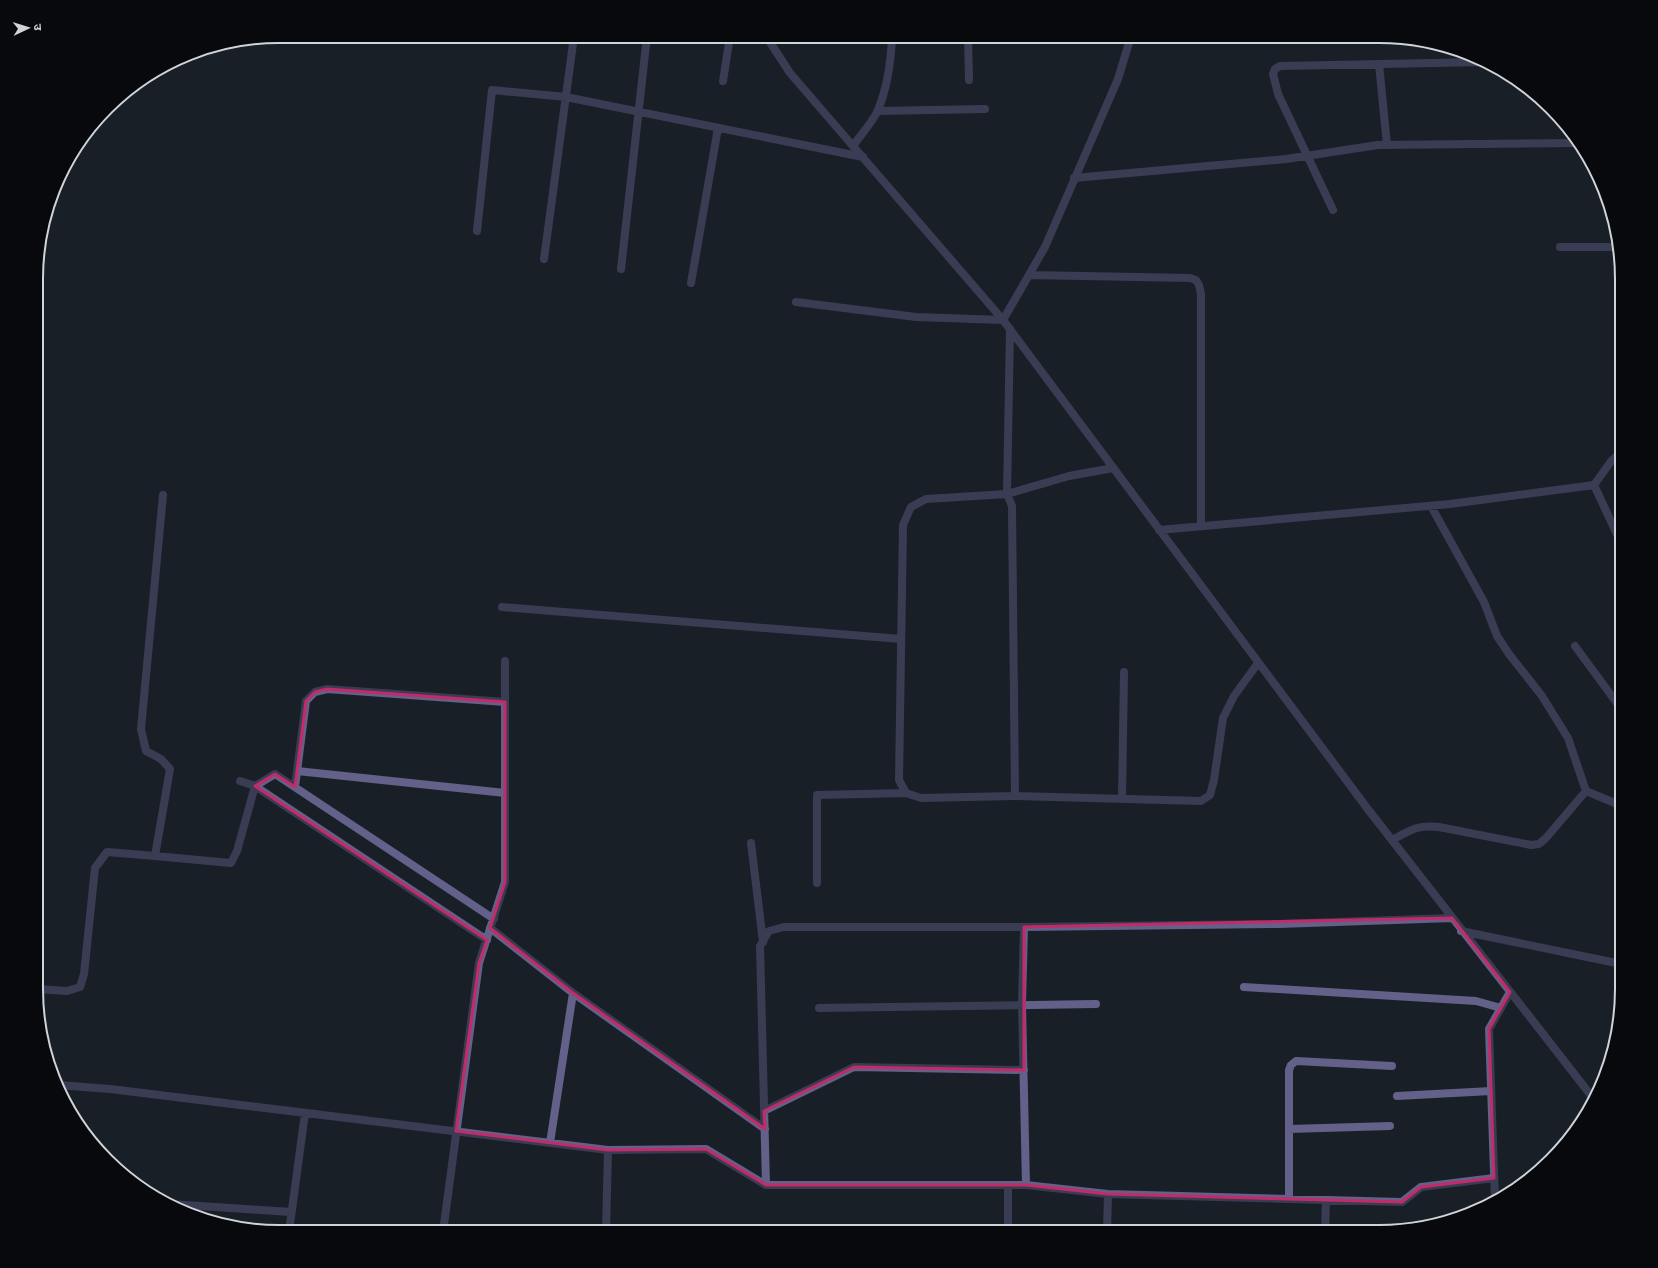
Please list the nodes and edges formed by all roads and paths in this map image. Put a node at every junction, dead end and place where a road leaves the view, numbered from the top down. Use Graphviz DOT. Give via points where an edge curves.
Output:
graph roads {
  1 [pos="573,43"];
  2 [pos="646,43"];
  3 [pos="729,43"];
  4 [pos="771,43"];
  5 [pos="892,43"];
  6 [pos="968,43"];
  7 [pos="1129,43"];
  8 [pos="1472,62"];
  9 [pos="1379,64"];
  10 [pos="969,80"];
  11 [pos="723,81"];
  12 [pos="566,97"];
  13 [pos="985,109"];
  14 [pos="878,111"];
  15 [pos="639,112"];
  16 [pos="718,128"];
  17 [pos="1572,143"];
  18 [pos="1387,145"];
  19 [pos="853,146"];
  20 [pos="1307,156"];
  21 [pos="863,157"];
  22 [pos="1074,178"];
  23 [pos="1333,210"];
  24 [pos="477,231"];
  25 [pos="1560,247"];
  26 [pos="1613,247"];
  27 [pos="544,259"];
  28 [pos="621,269"];
  29 [pos="1029,275"];
  30 [pos="690,283"];
  31 [pos="796,302"];
  32 [pos="1003,320"];
  33 [pos="1010,329"];
  34 [pos="1615,458"];
  35 [pos="1113,468"];
  36 [pos="1594,485"];
  37 [pos="1007,494"];
  38 [pos="163,495"];
  39 [pos="1431,506"];
  40 [pos="1201,526"];
  41 [pos="1159,530"];
  42 [pos="1615,530"];
  43 [pos="502,607"];
  44 [pos="901,639"];
  45 [pos="1575,646"];
  46 [pos="505,661"];
  47 [pos="1258,663"];
  48 [pos="1124,672"];
  49 [pos="1615,700"];
  50 [pos="505,702"];
  51 [pos="297,771"];
  52 [pos="240,781"];
  53 [pos="255,786"];
  54 [pos="295,787"];
  55 [pos="1586,791"];
  56 [pos="505,793"];
  57 [pos="906,793"];
  58 [pos="1015,796"];
  59 [pos="1122,799"];
  60 [pos="1615,803"];
  61 [pos="1392,840"];
  62 [pos="751,843"];
  63 [pos="154,856"];
  64 [pos="817,883"];
  65 [pos="494,918"];
  66 [pos="1452,918"];
  67 [pos="1024,927"];
  68 [pos="490,928"];
  69 [pos="1461,930"];
  70 [pos="487,940"];
  71 [pos="763,942"];
  72 [pos="1615,963"];
  73 [pos="1244,987"];
  74 [pos="43,989"];
  75 [pos="1510,992"];
  76 [pos="573,993"];
  77 [pos="1022,1004"];
  78 [pos="1096,1004"];
  79 [pos="819,1008"];
  80 [pos="1501,1008"];
  81 [pos="1392,1066"];
  82 [pos="1024,1070"];
  83 [pos="63,1084"];
  84 [pos="1491,1091"];
  85 [pos="1590,1094"];
  86 [pos="1397,1096"];
  87 [pos="764,1111"];
  88 [pos="305,1113"];
  89 [pos="1390,1126"];
  90 [pos="765,1129"];
  91 [pos="1289,1129"];
  92 [pos="456,1131"];
  93 [pos="550,1143"];
  94 [pos="608,1150"];
  95 [pos="1494,1178"];
  96 [pos="766,1185"];
  97 [pos="1008,1185"];
  98 [pos="1026,1185"];
  99 [pos="1108,1194"];
  100 [pos="1495,1194"];
  101 [pos="1289,1199"];
  102 [pos="1326,1200"];
  103 [pos="184,1205"];
  104 [pos="291,1212"];
  105 [pos="290,1225"];
  106 [pos="444,1225"];
  107 [pos="606,1225"];
  108 [pos="1008,1225"];
  109 [pos="1107,1225"];
  110 [pos="1325,1225"];
  1 -- 12 [label="street"];
  2 -- 15 [label="street"];
  3 -- 11 [label="street"];
  4 -- 19 [label="street" via="790,73"];
  5 -- 14 [label="street" via="887,80"];
  6 -- 10 [label="street"];
  7 -- 22 [label="street" via="1118,78"];
  8 -- 9 [label="street"];
  9 -- 18 [label="street"];
  9 -- 20 [label="street" via="1280,66 1275,69 1273,74 1278,94"];
  12 -- 15 [label="street"];
  12 -- 24 [label="street" via="492,90"];
  12 -- 27 [label="street"];
  13 -- 14 [label="street"];
  14 -- 19 [label="street"];
  15 -- 16 [label="street"];
  15 -- 28 [label="street"];
  16 -- 21 [label="street"];
  16 -- 30 [label="street"];
  17 -- 18 [label="street"];
  18 -- 20 [label="street"];
  19 -- 21 [label="street"];
  20 -- 22 [label="street"];
  20 -- 23 [label="street"];
  21 -- 32 [label="street"];
  22 -- 29 [label="street" via="1045,247"];
  25 -- 26 [label="street"];
  29 -- 32 [label="street"];
  29 -- 40 [label="street" via="1196,280 1201,294"];
  31 -- 32 [label="street" via="916,317"];
  32 -- 33 [label="street"];
  33 -- 35 [label="street"];
  33 -- 37 [label="street"];
  34 -- 36 [label="street"];
  35 -- 37 [label="street" via="1069,476"];
  35 -- 41 [label="street"];
  36 -- 39 [label="street"];
  36 -- 42 [label="street"];
  37 -- 44 [label="street" via="926,499 911,507 903,525"];
  37 -- 58 [label="street" via="1012,506"];
  38 -- 63 [label="street" via="142,730 146,751 162,759 170,769"];
  39 -- 40 [label="street"];
  39 -- 55 [label="street" via="1484,602 1497,636 1542,696 1568,738"];
  40 -- 41 [label="street"];
  41 -- 47 [label="street"];
  43 -- 44 [label="street"];
  44 -- 57 [label="street" via="899,780"];
  45 -- 49 [label="street"];
  46 -- 50 [label="street"];
  47 -- 59 [label="street" via="1234,696 1223,718 1210,795 1201,801"];
  47 -- 61 [label="street"];
  48 -- 59 [label="street"];
  50 -- 51 [label="street" via="327,689 315,692 306,701"];
  50 -- 56 [label="street"];
  51 -- 54 [label="street"];
  51 -- 56 [label="street"];
  52 -- 53 [label="street"];
  53 -- 54 [label="street" via="275,774"];
  53 -- 63 [label="street" via="237,851 231,863"];
  53 -- 70 [label="street"];
  54 -- 65 [label="street"];
  55 -- 60 [label="street"];
  55 -- 61 [label="street" via="1539,844 1531,845 1424,826"];
  56 -- 65 [label="street" via="505,882"];
  57 -- 58 [label="street" via="921,798"];
  57 -- 64 [label="street" via="817,795"];
  58 -- 59 [label="street"];
  61 -- 66 [label="street"];
  62 -- 71 [label="street"];
  63 -- 74 [label="street" via="107,852 95,868 84,974 80,987 67,991"];
  65 -- 68 [label="street"];
  66 -- 67 [label="street" via="1279,924"];
  66 -- 69 [label="street"];
  67 -- 71 [label="street" via="784,927 769,932"];
  67 -- 77 [label="street"];
  68 -- 70 [label="street"];
  68 -- 76 [label="street"];
  69 -- 72 [label="street"];
  69 -- 75 [label="street"];
  70 -- 92 [label="street" via="479,963"];
  71 -- 87 [label="street" via="760,946"];
  73 -- 80 [label="street" via="1476,1001"];
  75 -- 80 [label="street"];
  75 -- 85 [label="street"];
  76 -- 90 [label="street"];
  76 -- 93 [label="street"];
  77 -- 78 [label="street"];
  77 -- 79 [label="street"];
  77 -- 82 [label="street"];
  80 -- 84 [label="street" via="1489,1029"];
  81 -- 91 [label="street" via="1296,1061 1289,1070"];
  82 -- 87 [label="street" via="854,1067"];
  82 -- 98 [label="street"];
  83 -- 88 [label="street"];
  84 -- 86 [label="street"];
  84 -- 95 [label="street"];
  87 -- 90 [label="street"];
  88 -- 92 [label="street"];
  88 -- 104 [label="street"];
  89 -- 91 [label="street"];
  90 -- 96 [label="street"];
  91 -- 101 [label="street"];
  92 -- 93 [label="street"];
  92 -- 106 [label="street"];
  93 -- 94 [label="street"];
  94 -- 96 [label="street" via="706,1149"];
  94 -- 107 [label="street"];
  95 -- 100 [label="street"];
  95 -- 102 [label="street" via="1421,1187 1402,1202"];
  96 -- 97 [label="street"];
  97 -- 98 [label="street"];
  97 -- 108 [label="street"];
  98 -- 99 [label="street"];
  99 -- 101 [label="street"];
  99 -- 109 [label="street"];
  101 -- 102 [label="street"];
  102 -- 110 [label="street"];
  103 -- 104 [label="street"];
  104 -- 105 [label="street"];
}
